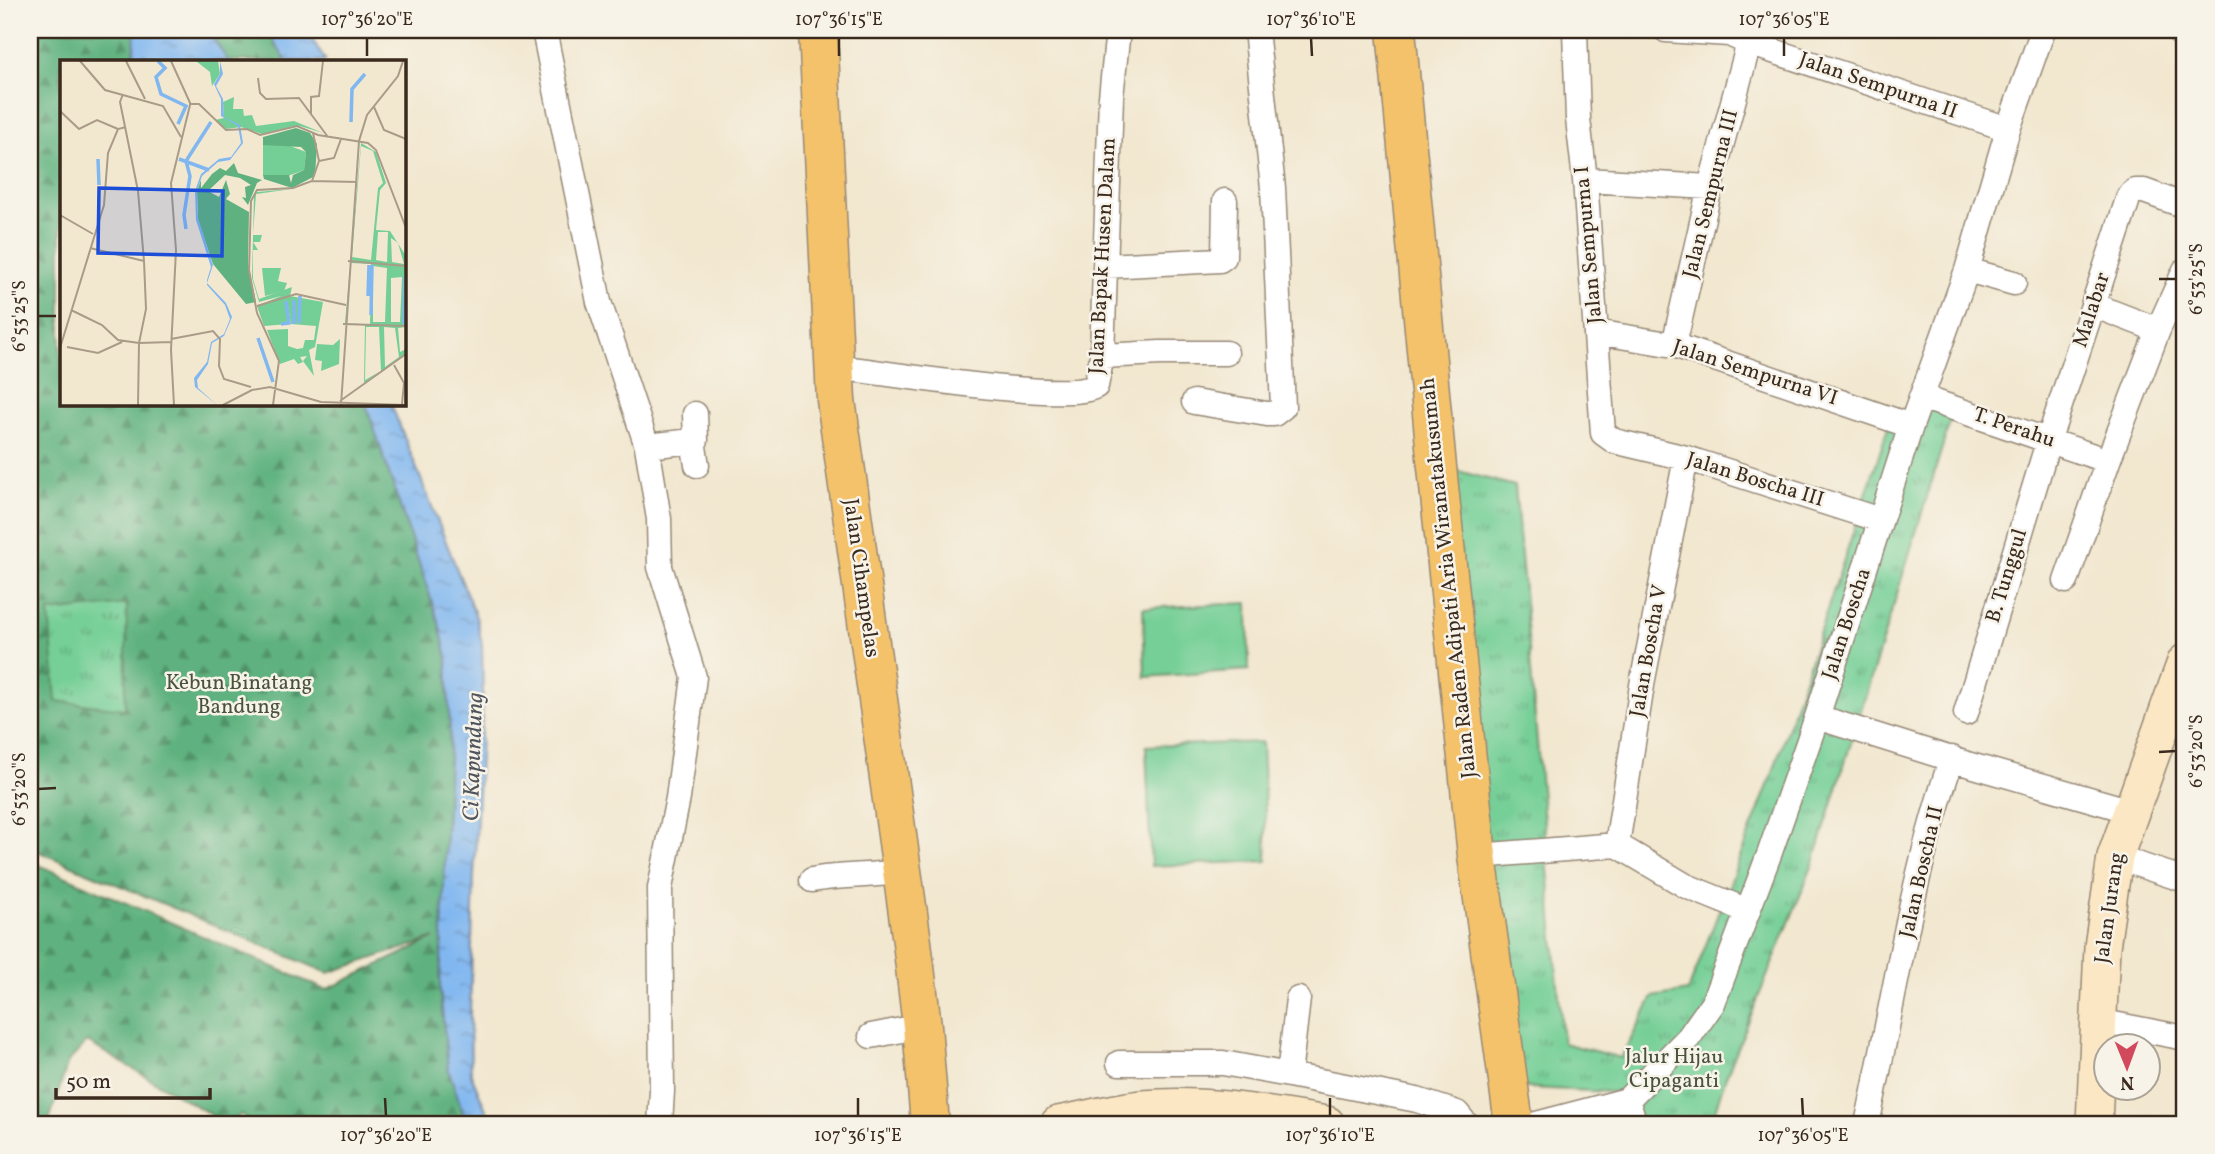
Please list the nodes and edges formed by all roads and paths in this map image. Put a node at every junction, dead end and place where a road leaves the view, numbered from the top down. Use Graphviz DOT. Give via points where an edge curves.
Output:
graph roads {
  1 [pos="544,30"];
  2 [pos="818,30"];
  3 [pos="1118,30"];
  4 [pos="1256,30"];
  5 [pos="1396,30"];
  6 [pos="1575,30"];
  7 [pos="1666,30"];
  8 [pos="2043,30"];
  9 [pos="2180,30"];
  10 [pos="2185,31"];
  11 [pos="1749,43"];
  12 [pos="2008,130"];
  13 [pos="1585,180"];
  14 [pos="1710,187"];
  15 [pos="1225,201"];
  16 [pos="2185,206"];
  17 [pos="1106,266"];
  18 [pos="1967,270"];
  19 [pos="2185,270"];
  20 [pos="2014,283"];
  21 [pos="2094,305"];
  22 [pos="2158,330"];
  23 [pos="1596,332"];
  24 [pos="1675,345"];
  25 [pos="1226,353"];
  26 [pos="1102,356"];
  27 [pos="834,367"];
  28 [pos="1921,397"];
  29 [pos="1194,402"];
  30 [pos="695,414"];
  31 [pos="1911,426"];
  32 [pos="2049,439"];
  33 [pos="1628,444"];
  34 [pos="647,446"];
  35 [pos="1686,458"];
  36 [pos="2108,461"];
  37 [pos="1880,520"];
  38 [pos="2066,581"];
  39 [pos="2185,662"];
  40 [pos="1966,713"];
  41 [pos="1817,717"];
  42 [pos="1952,758"];
  43 [pos="2131,811"];
  44 [pos="1617,845"];
  45 [pos="1477,856"];
  46 [pos="2115,857"];
  47 [pos="902,872"];
  48 [pos="812,880"];
  49 [pos="2185,880"];
  50 [pos="1748,911"];
  51 [pos="1298,999"];
  52 [pos="2098,1021"];
  53 [pos="922,1026"];
  54 [pos="871,1036"];
  55 [pos="2185,1038"];
  56 [pos="1119,1063"];
  57 [pos="1289,1075"];
  58 [pos="1628,1100"];
  59 [pos="660,1124"];
  60 [pos="930,1124"];
  61 [pos="1058,1124"];
  62 [pos="1326,1124"];
  63 [pos="1466,1124"];
  64 [pos="1514,1124"];
  65 [pos="1536,1124"];
  66 [pos="1635,1124"];
  67 [pos="1867,1124"];
  68 [pos="2094,1124"];
  1 -- 34 [label="street" via="599,302"];
  2 -- 27 [label="main road, Jalan Cihampelas"];
  3 -- 17 [label="street, Jalan Bapak Husen Dalam" via="1111,97"];
  4 -- 29 [label="street" via="1273,187 1283,407 1267,414"];
  5 -- 45 [label="main road, Jalan Raden Adipati Aria Wiranatakusumah"];
  6 -- 13 [label="street, Jalan Sempurna I"];
  7 -- 11 [label="street, Jalan Sempurna II" via="1729,34"];
  8 -- 12 [label="street, Jalan Boscha"];
  9 -- 10 [label="street"];
  11 -- 12 [label="street, Jalan Sempurna II"];
  11 -- 14 [label="street, Jalan Sempurna III"];
  12 -- 18 [label="street, Jalan Boscha"];
  13 -- 14 [label="street"];
  13 -- 23 [label="street, Jalan Sempurna I"];
  14 -- 24 [label="street, Jalan Sempurna III"];
  15 -- 17 [label="street" via="1224,257 1220,260"];
  16 -- 21 [label="street, Malabar" via="2144,191 2129,196"];
  17 -- 26 [label="street, Jalan Bapak Husen Dalam"];
  18 -- 20 [label="street"];
  18 -- 28 [label="street, Jalan Boscha"];
  19 -- 22 [label="street"];
  21 -- 22 [label="street"];
  21 -- 32 [label="street, Malabar"];
  22 -- 36 [label="street"];
  23 -- 24 [label="street, Jalan Sempurna VI"];
  23 -- 33 [label="street, Jalan Sempurna I" via="1603,433"];
  24 -- 31 [label="street, Jalan Sempurna VI"];
  25 -- 26 [label="street"];
  26 -- 27 [label="street, Jalan Bapak Husen Dalam" via="1096,386 1048,392"];
  27 -- 47 [label="main road, Jalan Cihampelas"];
  28 -- 31 [label="street, Jalan Boscha"];
  28 -- 32 [label="street, T. Perahu"];
  30 -- 34 [label="street" via="695,453"];
  31 -- 37 [label="street, Jalan Boscha"];
  32 -- 36 [label="street, T. Perahu"];
  32 -- 40 [label="street, B. Tunggul"];
  33 -- 35 [label="street, Jalan Boscha III"];
  34 -- 59 [label="street" via="659,519 660,567 694,677 660,888"];
  35 -- 37 [label="street, Jalan Boscha III"];
  35 -- 44 [label="street, Jalan Boscha V" via="1643,678"];
  36 -- 38 [label="street"];
  37 -- 41 [label="street, Jalan Boscha"];
  39 -- 43 [label="main road, Jalan Jurang"];
  41 -- 42 [label="street"];
  41 -- 50 [label="street, Jalan Boscha"];
  42 -- 43 [label="street"];
  42 -- 67 [label="street, Jalan Boscha II" via="1917,878"];
  43 -- 46 [label="main road, Jalan Jurang"];
  44 -- 45 [label="street"];
  44 -- 50 [label="street" via="1686,886"];
  45 -- 64 [label="main road, Jalan Raden Adipati Aria Wiranatakusumah"];
  46 -- 49 [label="street"];
  46 -- 52 [label="main road, Jalan Jurang" via="2102,947"];
  47 -- 48 [label="street"];
  47 -- 53 [label="main road, Jalan Cihampelas"];
  50 -- 58 [label="street, Jalan Boscha" via="1713,1003 1689,1037"];
  51 -- 57 [label="street"];
  52 -- 55 [label="street"];
  52 -- 68 [label="main road, Jalan Jurang"];
  53 -- 54 [label="street"];
  53 -- 60 [label="main road, Jalan Cihampelas"];
  56 -- 57 [label="street" via="1223,1063"];
  57 -- 63 [label="street" via="1417,1100 1457,1113"];
  58 -- 65 [label="street"];
  58 -- 66 [label="street"];
  61 -- 62 [label="main road" via="1144,1108 1242,1111"];
}
